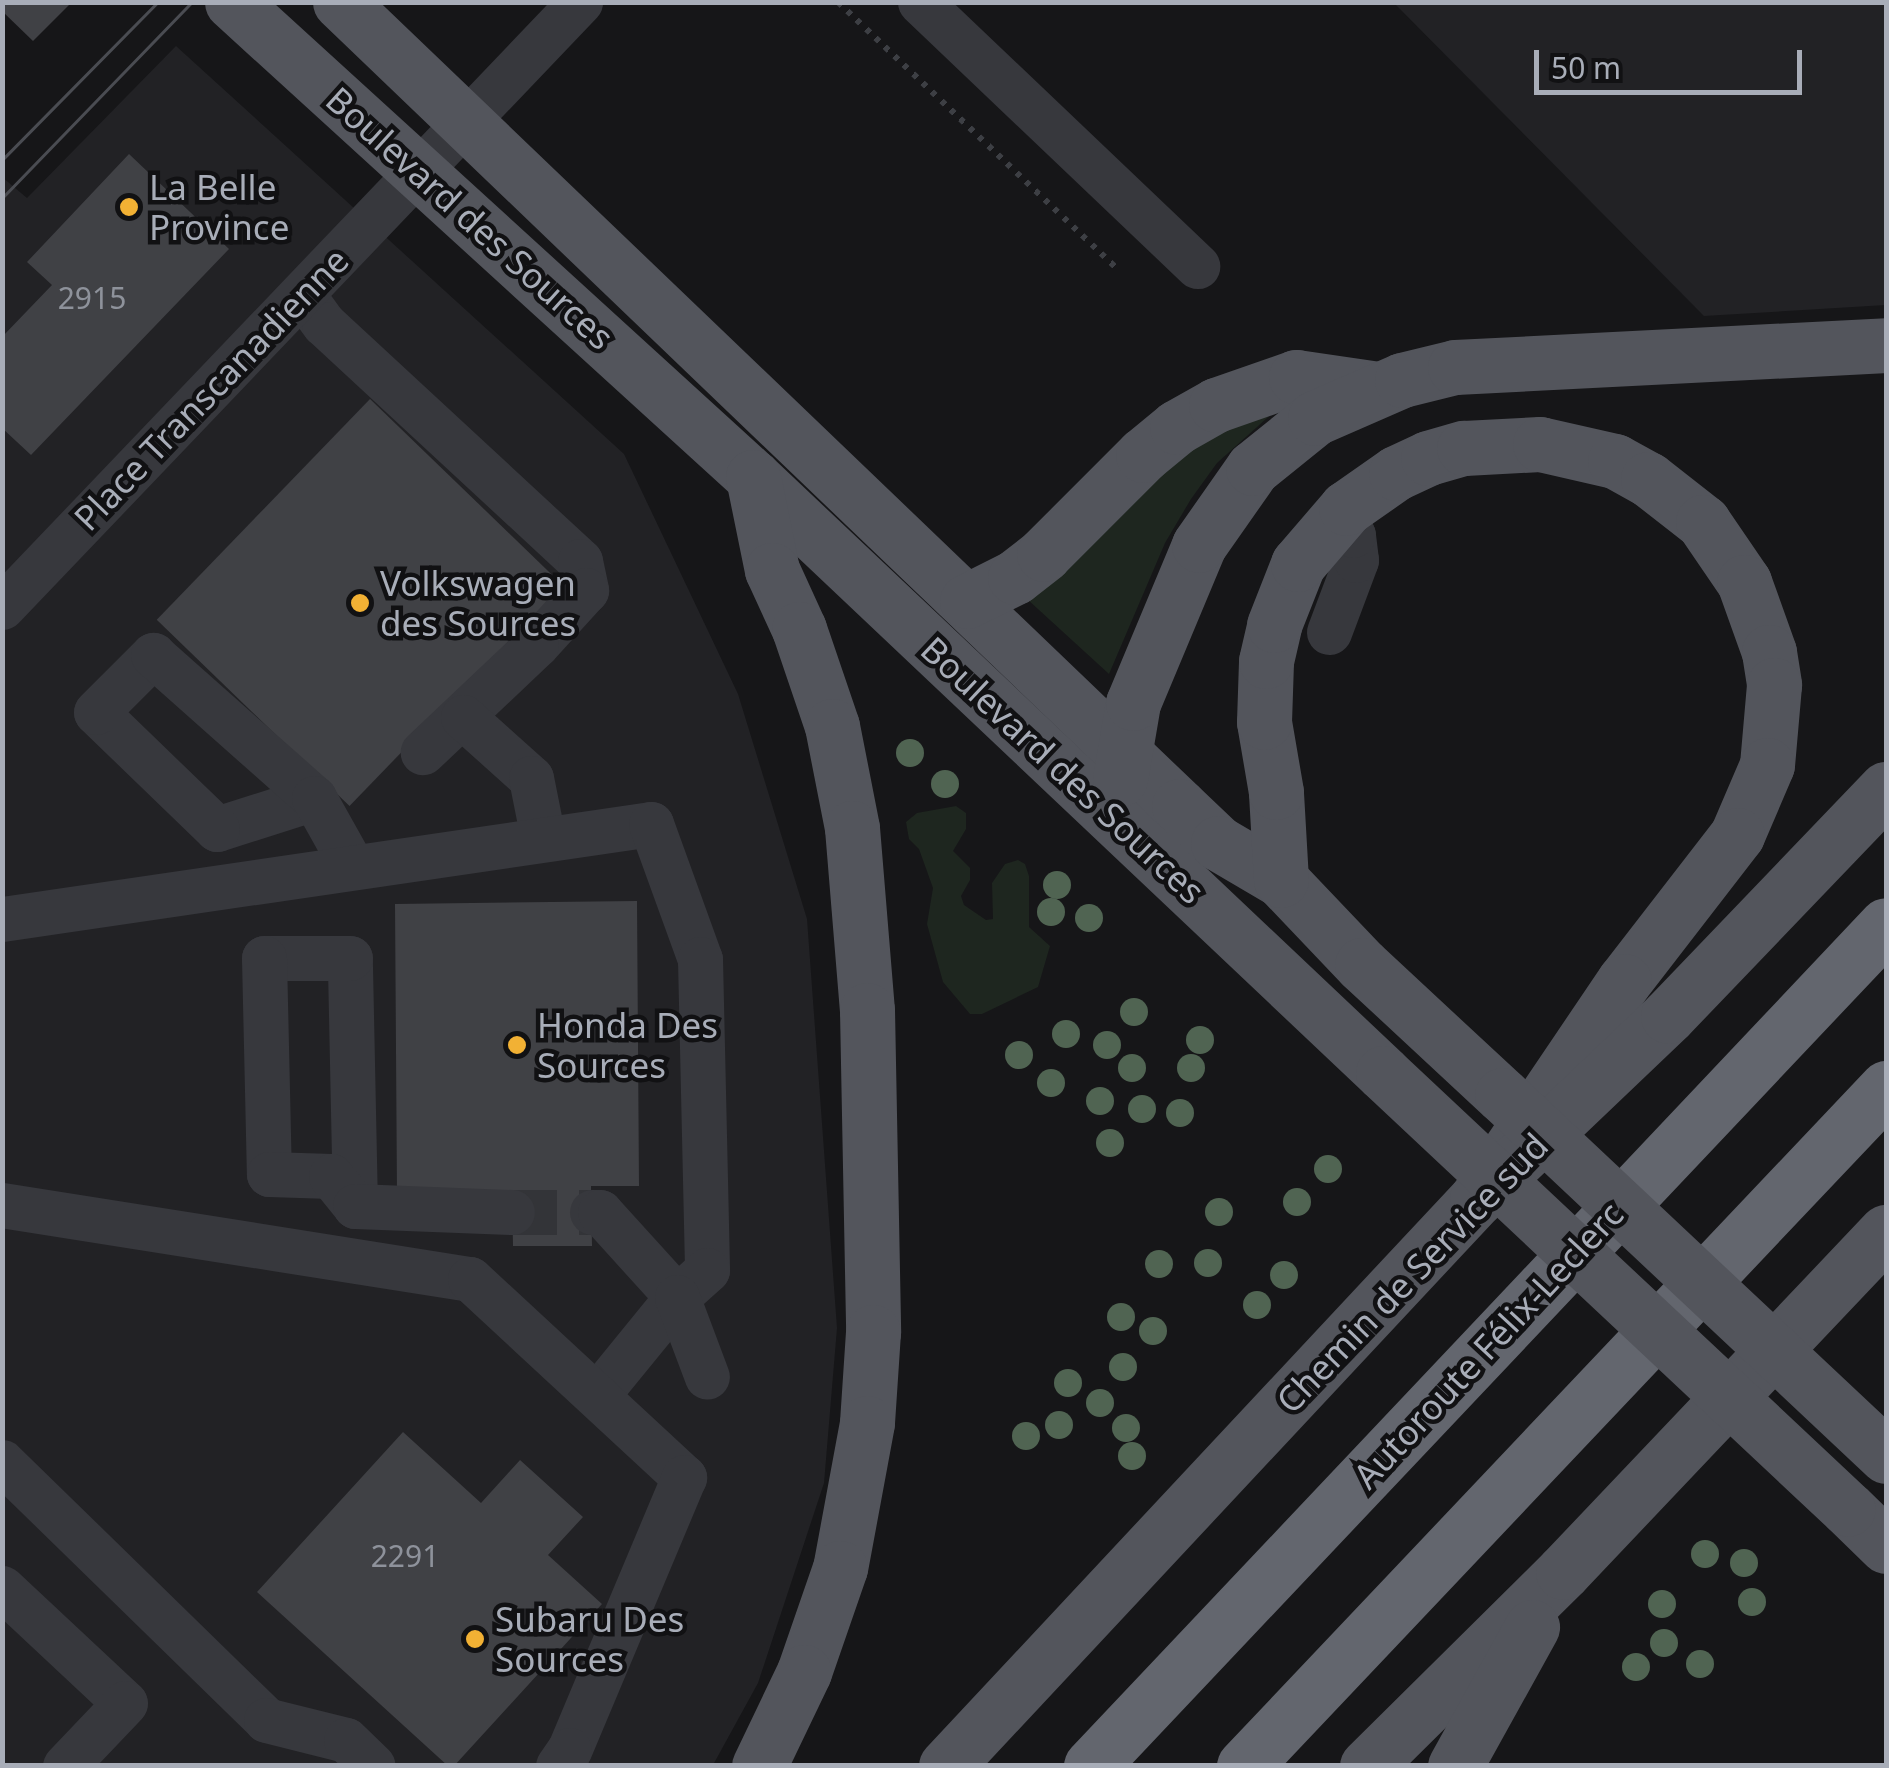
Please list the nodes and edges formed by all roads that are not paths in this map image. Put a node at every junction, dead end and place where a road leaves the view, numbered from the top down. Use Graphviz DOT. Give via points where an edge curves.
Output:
graph roads {
  1 [pos="232,2"];
  2 [pos="340,2"];
  3 [pos="580,2"];
  4 [pos="920,2"];
  5 [pos="465,123"];
  6 [pos="419,170"];
  7 [pos="1197,266"];
  8 [pos="302,294"];
  9 [pos="1886,345"];
  10 [pos="1378,389"];
  11 [pos="753,477"];
  12 [pos="1341,514"];
  13 [pos="966,601"];
  14 [pos="2,607"];
  15 [pos="1328,632"];
  16 [pos="464,716"];
  17 [pos="1122,749"];
  18 [pos="422,752"];
  19 [pos="1886,788"];
  20 [pos="314,798"];
  21 [pos="1118,822"];
  22 [pos="543,838"];
  23 [pos="352,866"];
  24 [pos="1280,880"];
  25 [pos="2,919"];
  26 [pos="1886,926"];
  27 [pos="1886,1088"];
  28 [pos="1477,1198"];
  29 [pos="2,1204"];
  30 [pos="355,1206"];
  31 [pos="592,1212"];
  32 [pos="1886,1232"];
  33 [pos="470,1279"];
  34 [pos="677,1297"];
  35 [pos="706,1376"];
  36 [pos="598,1394"];
  37 [pos="1886,1456"];
  38 [pos="2,1462"];
  39 [pos="1867,1528"];
  40 [pos="1563,1572"];
  41 [pos="2,1588"];
  42 [pos="65,1766"];
  43 [pos="373,1766"];
  44 [pos="558,1766"];
  45 [pos="759,1766"];
  46 [pos="946,1766"];
  47 [pos="1090,1766"];
  48 [pos="1244,1766"];
  49 [pos="1367,1766"];
  50 [pos="1455,1766"];
  1 -- 6 [label="main road, Boulevard des Sources"];
  2 -- 5 [label="main road, Boulevard des Sources"];
  3 -- 5 [label="street, Place Transcanadienne"];
  4 -- 7 [label="street"];
  5 -- 6 [label="street, Place Transcanadienne"];
  5 -- 13 [label="main road, Boulevard des Sources"];
  6 -- 8 [label="street, Place Transcanadienne"];
  6 -- 11 [label="main road, Boulevard des Sources"];
  8 -- 14 [label="street, Place Transcanadienne"];
  8 -- 16 [label="street" via="324,324 580,561 586,590"];
  9 -- 10 [label="main road" via="1479,365"];
  10 -- 13 [label="main road" via="1296,377 1216,405 1142,454 1030,566"];
  10 -- 17 [label="main road" via="1295,431 1217,515 1139,686"];
  11 -- 21 [label="main road, Boulevard des Sources"];
  11 -- 45 [label="main road" via="772,570 832,726 852,828 867,1010 872,1316 868,1424 840,1568 811,1655"];
  12 -- 15 [label="street" via="1354,535 1356,560"];
  12 -- 24 [label="main road" via="1298,564 1266,660 1264,722"];
  12 -- 28 [label="main road" via="1396,473 1464,448 1540,444 1614,461 1703,522 1744,582 1769,652 1774,686 1767,765 1745,819 1624,980"];
  13 -- 17 [label="main road, Boulevard des Sources"];
  16 -- 18 [label="street"];
  16 -- 22 [label="street" via="531,778"];
  17 -- 21 [label="main road"];
  17 -- 24 [label="main road, Boulevard des Sources" via="1218,842"];
  19 -- 28 [label="main road, Chemin de Service sud" via="1680,1004"];
  20 -- 20 [label="street" via="153,654 96,712 217,828"];
  20 -- 23 [label="street"];
  21 -- 39 [label="main road, Boulevard des Sources, bridge"];
  22 -- 23 [label="street"];
  22 -- 34 [label="street" via="651,824 700,959 707,1270"];
  23 -- 25 [label="street"];
  24 -- 37 [label="main road, Boulevard des Sources, bridge"];
  26 -- 47 [label="highway, Autoroute Félix-Leclerc"];
  27 -- 48 [label="highway"];
  28 -- 46 [label="main road, Chemin de Service sud"];
  29 -- 33 [label="street"];
  30 -- 30 [label="street" via="331,1176 269,1174 264,958 350,958"];
  30 -- 33 [label="street" via="495,1212"];
  31 -- 34 [label="street" via="600,1212"];
  32 -- 40 [label="main road"];
  33 -- 36 [label="street"];
  34 -- 35 [label="street"];
  34 -- 36 [label="street"];
  36 -- 44 [label="street" via="684,1477"];
  38 -- 43 [label="street" via="266,1720 346,1740"];
  40 -- 49 [label="main road"];
  40 -- 50 [label="main road"];
  41 -- 42 [label="street" via="125,1703"];
}
